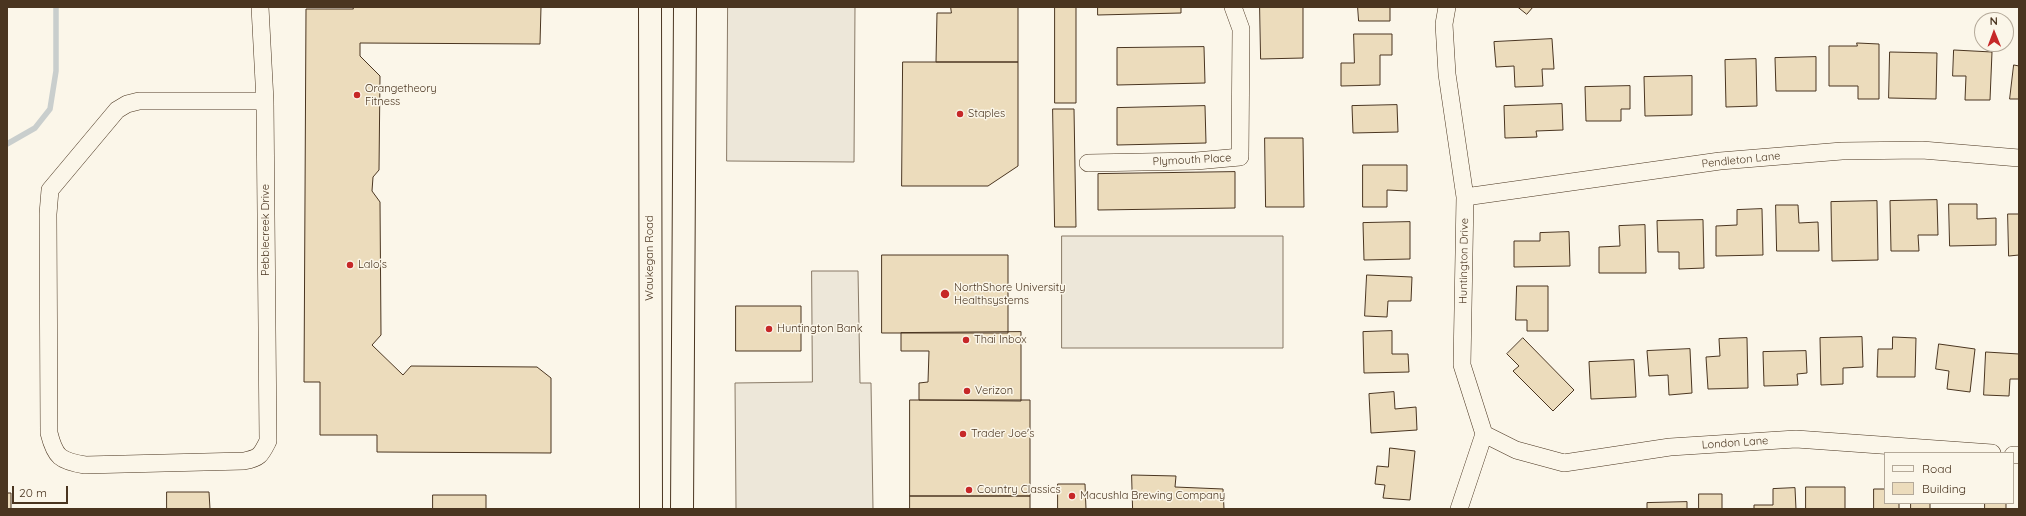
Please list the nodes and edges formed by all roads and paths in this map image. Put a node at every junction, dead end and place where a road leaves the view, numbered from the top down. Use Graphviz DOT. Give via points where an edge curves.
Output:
graph roads {
  1 [pos="260,7"];
  2 [pos="650,7"];
  3 [pos="685,7"];
  4 [pos="1233,7"];
  5 [pos="1447,7"];
  6 [pos="265,100"];
  7 [pos="2019,158"];
  8 [pos="1088,163"];
  9 [pos="1465,197"];
  10 [pos="1484,434"];
  11 [pos="1978,452"];
  12 [pos="651,509"];
  13 [pos="682,509"];
  14 [pos="1459,509"];
  1 -- 6 [label="street, Pebblecreek Drive"];
  2 -- 12 [label="main road, Waukegan Road"];
  3 -- 13 [label="main road"];
  4 -- 8 [label="street, Plymouth Place" via="1242,29 1240,157 1196,161"];
  5 -- 9 [label="street, Huntington Drive" via="1444,24 1447,74"];
  6 -- 6 [label="street, Pebblecreek Drive" via="139,101 127,104 117,110 50,190 48,433 53,450 60,458 85,465 244,461 257,458 263,452 268,441"];
  7 -- 9 [label="street, Pendleton Lane" via="1922,150 1842,151 1720,161"];
  9 -- 10 [label="street, Huntington Drive" via="1462,365"];
  10 -- 11 [label="street, London Lane" via="1516,450 1564,463 1670,447 1796,439"];
  10 -- 14 [label="street"];
}
